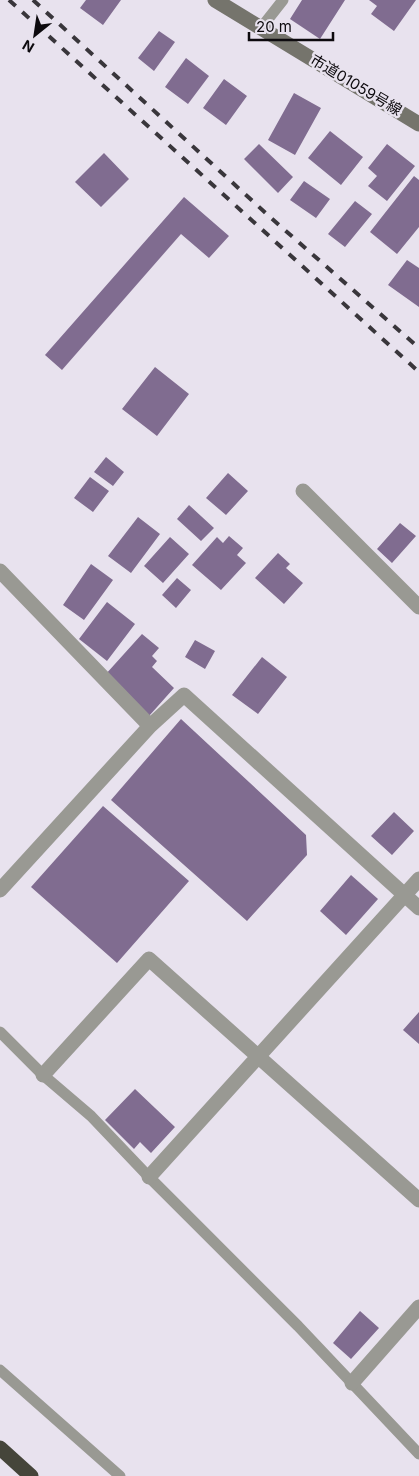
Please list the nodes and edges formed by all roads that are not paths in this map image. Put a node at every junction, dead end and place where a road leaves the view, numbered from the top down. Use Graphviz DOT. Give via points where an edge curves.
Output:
graph roads {
  1 [pos="215,0"];
  2 [pos="283,0"];
  3 [pos="261,28"];
  4 [pos="419,124"];
  5 [pos="303,491"];
  6 [pos="0,570"];
  7 [pos="419,608"];
  8 [pos="150,726"];
  9 [pos="419,879"];
  10 [pos="0,890"];
  11 [pos="404,895"];
  12 [pos="419,908"];
  13 [pos="0,1032"];
  14 [pos="258,1055"];
  15 [pos="44,1075"];
  16 [pos="149,1177"];
  17 [pos="419,1200"];
  18 [pos="419,1307"];
  19 [pos="0,1370"];
  20 [pos="352,1383"];
  21 [pos="0,1448"];
  22 [pos="419,1454"];
  23 [pos="31,1476"];
  24 [pos="120,1476"];
  1 -- 3 [label="street, 市道01059号線"];
  2 -- 3 [label="lane"];
  3 -- 4 [label="street, 市道01059号線"];
  5 -- 7 [label="street"];
  6 -- 8 [label="street"];
  8 -- 10 [label="street"];
  8 -- 11 [label="street" via="184,695"];
  9 -- 11 [label="street"];
  11 -- 12 [label="street"];
  11 -- 14 [label="street"];
  13 -- 15 [label="lane"];
  14 -- 15 [label="street" via="149,958"];
  14 -- 16 [label="street"];
  14 -- 17 [label="street"];
  15 -- 16 [label="lane" via="91,1116"];
  16 -- 20 [label="lane"];
  18 -- 20 [label="street"];
  19 -- 24 [label="lane"];
  20 -- 22 [label="lane"];
  21 -- 23 [label="highway"];
}
